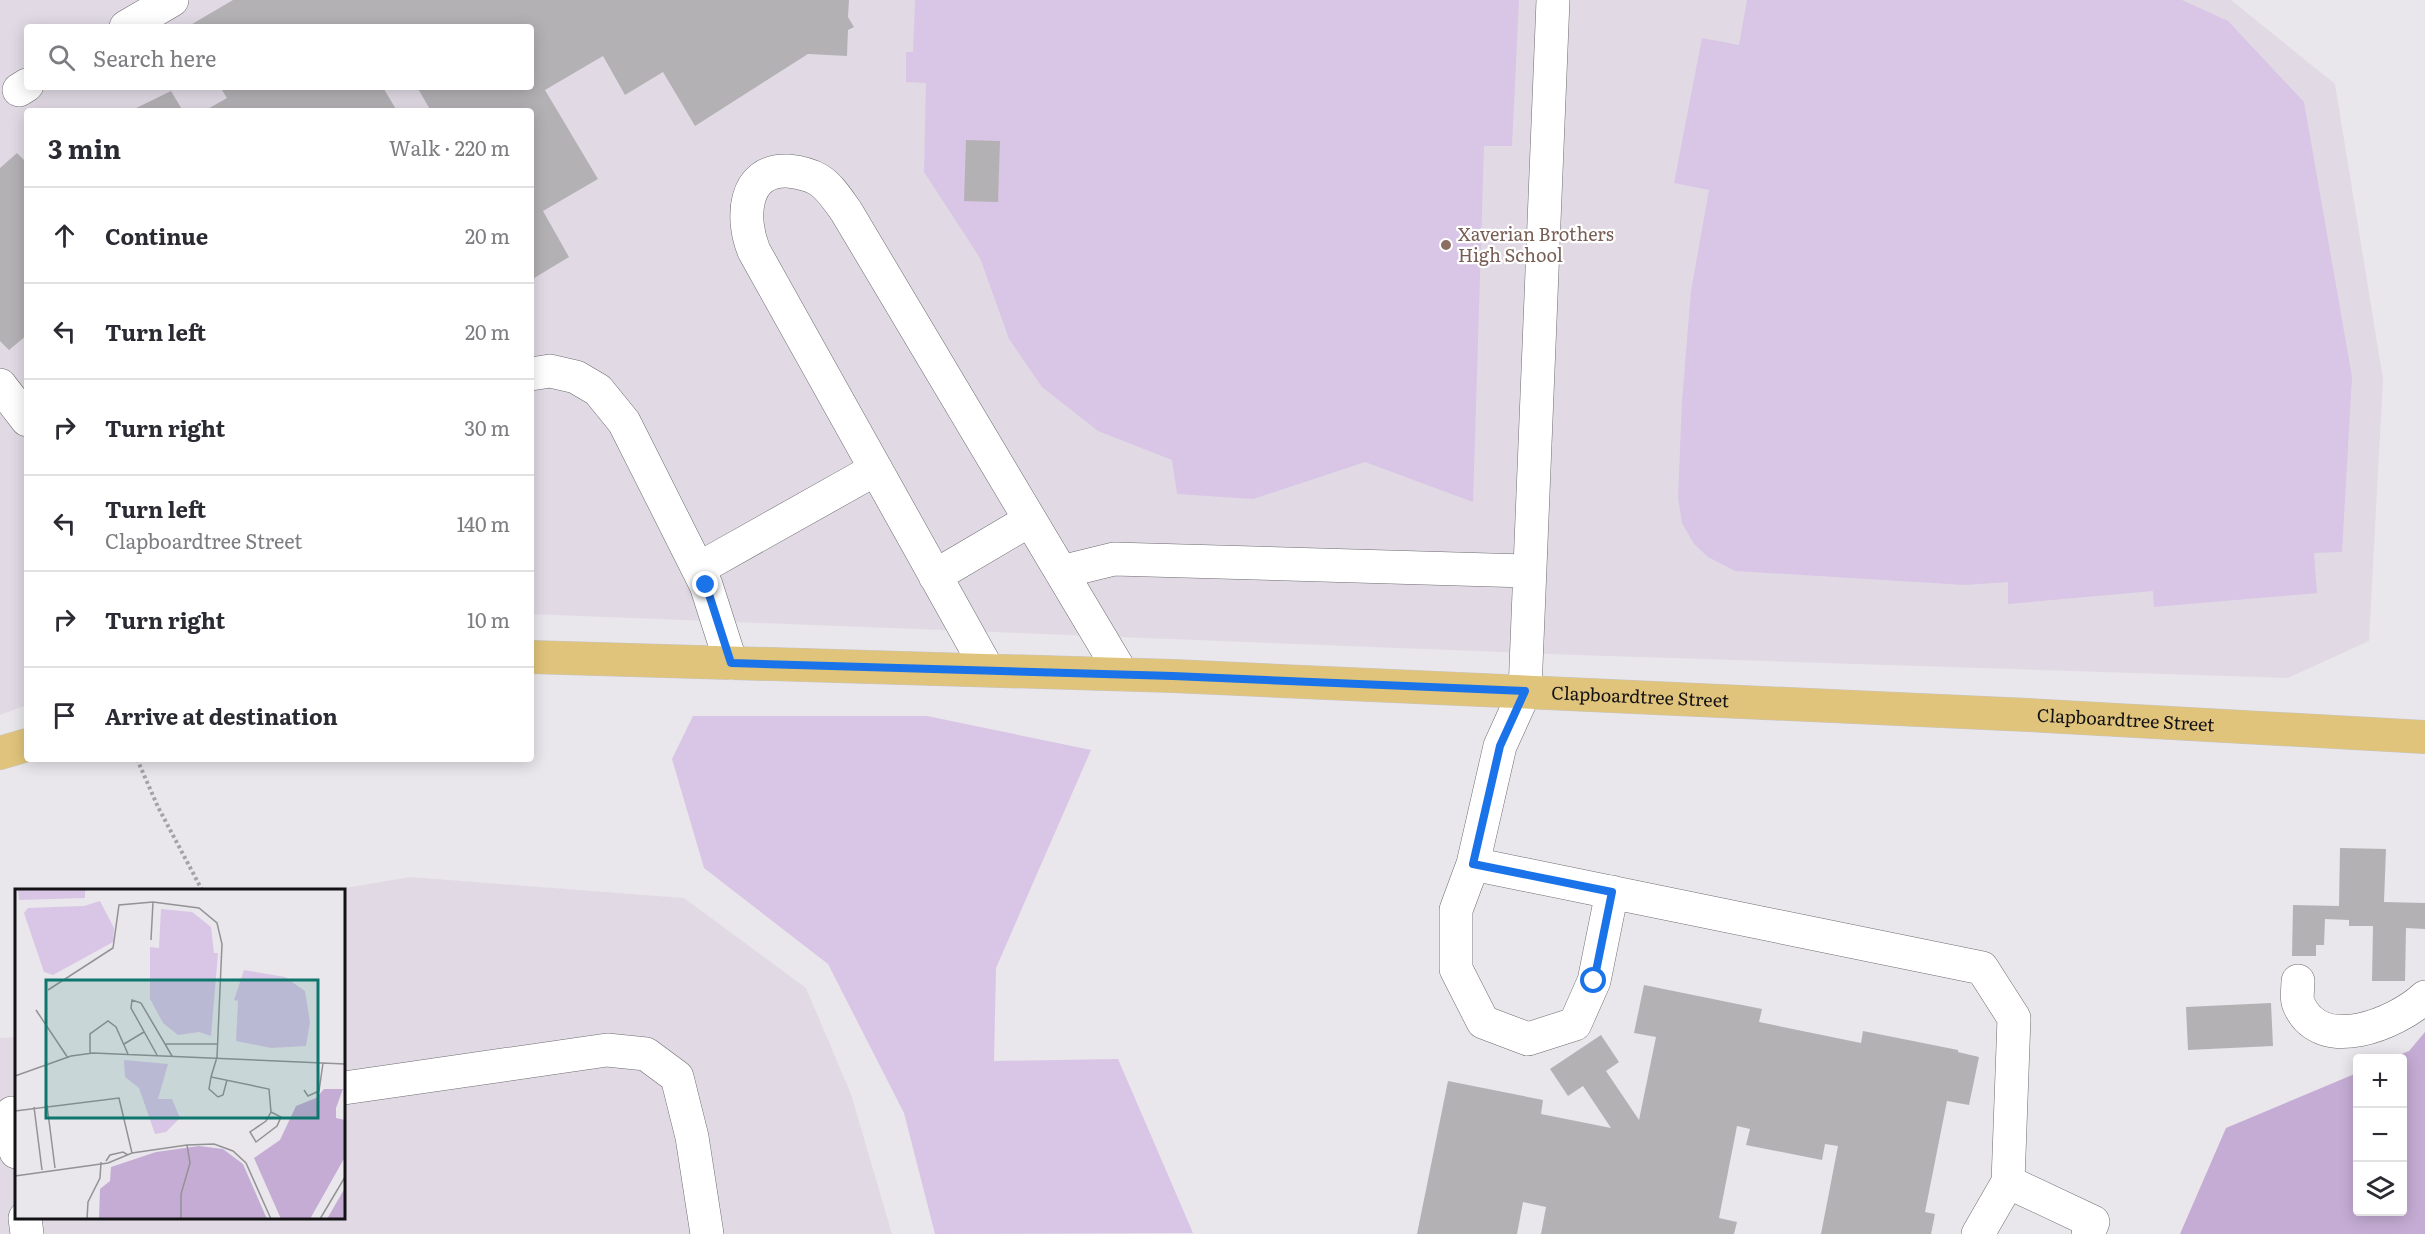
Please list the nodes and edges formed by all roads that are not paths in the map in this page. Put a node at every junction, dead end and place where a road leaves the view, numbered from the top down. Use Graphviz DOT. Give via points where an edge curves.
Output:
graph roads {
  1 [pos="172,0"];
  2 [pos="1553,0"];
  3 [pos="131,24"];
  4 [pos="534,374"];
  5 [pos="0,385"];
  6 [pos="24,416"];
  7 [pos="876,469"];
  8 [pos="1030,520"];
  9 [pos="698,569"];
  10 [pos="1529,571"];
  11 [pos="1061,572"];
  12 [pos="935,576"];
  13 [pos="534,657"];
  14 [pos="731,663"];
  15 [pos="988,670"];
  16 [pos="1122,674"];
  17 [pos="1525,691"];
  18 [pos="2425,737"];
  19 [pos="24,746"];
  20 [pos="0,753"];
  21 [pos="1473,864"];
  22 [pos="1612,892"];
  23 [pos="2298,981"];
  24 [pos="2425,996"];
  25 [pos="345,1088"];
  26 [pos="9,1113"];
  27 [pos="15,1146"];
  28 [pos="2008,1182"];
  29 [pos="25,1219"];
  30 [pos="27,1234"];
  31 [pos="707,1234"];
  32 [pos="1978,1234"];
  33 [pos="2088,1234"];
  1 -- 3 [label="lane"];
  2 -- 10 [label="lane"];
  4 -- 9 [label="lane" via="550,371 576,377 598,390 624,422"];
  5 -- 6 [label="lane"];
  7 -- 8 [label="lane" via="747,236 747,201 764,176 779,171 801,172 818,179 846,211"];
  7 -- 9 [label="lane"];
  7 -- 12 [label="lane"];
  8 -- 11 [label="lane"];
  8 -- 12 [label="lane"];
  9 -- 14 [label="lane"];
  10 -- 11 [label="lane" via="1114,559"];
  10 -- 17 [label="lane"];
  11 -- 16 [label="lane"];
  12 -- 15 [label="lane"];
  13 -- 14 [label="main road, Clapboardtree Street"];
  14 -- 15 [label="main road, Clapboardtree Street"];
  15 -- 16 [label="main road, Clapboardtree Street"];
  16 -- 17 [label="main road, Clapboardtree Street"];
  17 -- 18 [label="main road, Clapboardtree Street"];
  17 -- 21 [label="lane" via="1500,746"];
  19 -- 20 [label="main road"];
  21 -- 22 [label="lane"];
  21 -- 22 [label="lane" via="1456,910 1456,969 1483,1022 1528,1039 1575,1024 1594,981"];
  22 -- 28 [label="lane" via="1982,968 2014,1018"];
  23 -- 24 [label="lane" via="2298,1004 2312,1022 2332,1032 2371,1028 2413,1008"];
  25 -- 31 [label="lane" via="607,1050 646,1054 677,1077 692,1137"];
  26 -- 27 [label="lane"];
  28 -- 32 [label="lane"];
  28 -- 33 [label="lane" via="2093,1222"];
  29 -- 30 [label="lane"];
}
